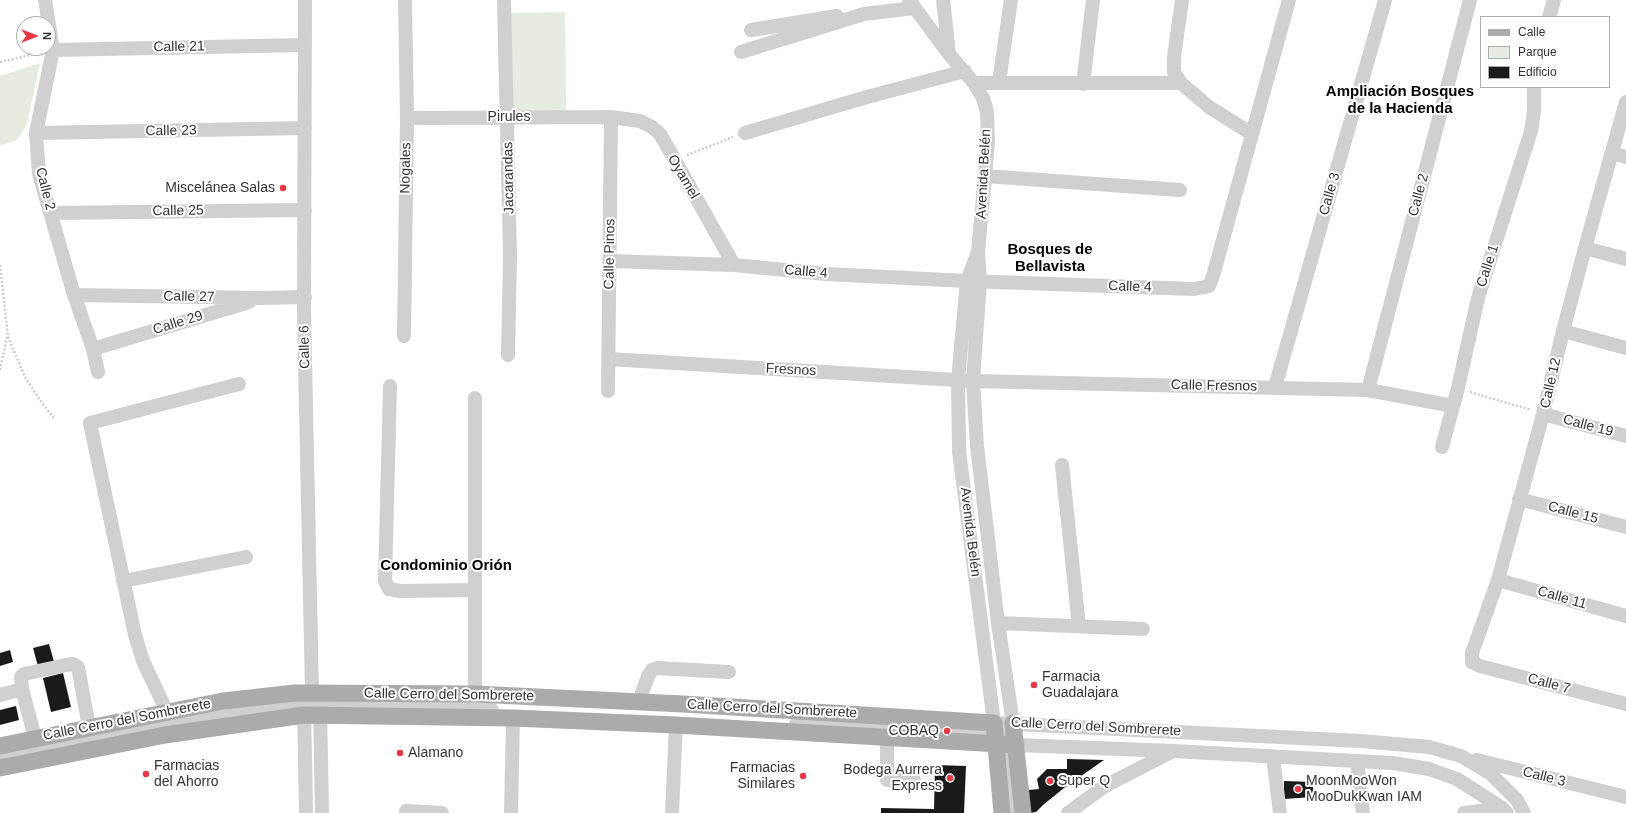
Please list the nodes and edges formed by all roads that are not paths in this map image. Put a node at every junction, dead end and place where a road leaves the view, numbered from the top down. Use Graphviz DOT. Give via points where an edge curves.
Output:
graph roads {
  1 [pos="45,0"];
  2 [pos="305,0"];
  3 [pos="405,0"];
  4 [pos="504,0"];
  5 [pos="942,0"];
  6 [pos="1011,0"];
  7 [pos="1094,0"];
  8 [pos="1182,0"];
  9 [pos="1289,0"];
  10 [pos="1385,0"];
  11 [pos="1470,0"];
  12 [pos="1554,0"];
  13 [pos="912,4"];
  14 [pos="864,14"];
  15 [pos="48,16"];
  16 [pos="1549,16"];
  17 [pos="750,30"];
  18 [pos="305,45"];
  19 [pos="56,50"];
  20 [pos="741,52"];
  21 [pos="949,54"];
  22 [pos="52,56"];
  23 [pos="965,71"];
  24 [pos="999,82"];
  25 [pos="974,83"];
  26 [pos="1181,83"];
  27 [pos="1082,84"];
  28 [pos="1534,88"];
  29 [pos="1626,102"];
  30 [pos="508,117"];
  31 [pos="611,117"];
  32 [pos="407,118"];
  33 [pos="305,128"];
  34 [pos="36,133"];
  35 [pos="745,133"];
  36 [pos="1252,134"];
  37 [pos="1612,153"];
  38 [pos="1626,157"];
  39 [pos="985,176"];
  40 [pos="1180,190"];
  41 [pos="305,210"];
  42 [pos="51,213"];
  43 [pos="1585,248"];
  44 [pos="1626,259"];
  45 [pos="610,261"];
  46 [pos="734,265"];
  47 [pos="974,281"];
  48 [pos="74,295"];
  49 [pos="305,296"];
  50 [pos="263,298"];
  51 [pos="1563,331"];
  52 [pos="404,336"];
  53 [pos="1626,348"];
  54 [pos="93,349"];
  55 [pos="508,355"];
  56 [pos="609,359"];
  57 [pos="98,372"];
  58 [pos="958,380"];
  59 [pos="973,381"];
  60 [pos="238,384"];
  61 [pos="390,386"];
  62 [pos="1275,388"];
  63 [pos="1368,390"];
  64 [pos="608,391"];
  65 [pos="475,398"];
  66 [pos="1453,406"];
  67 [pos="1543,414"];
  68 [pos="1626,436"];
  69 [pos="1442,447"];
  70 [pos="1062,465"];
  71 [pos="1519,499"];
  72 [pos="1626,527"];
  73 [pos="246,557"];
  74 [pos="1498,580"];
  75 [pos="123,581"];
  76 [pos="475,590"];
  77 [pos="1626,616"];
  78 [pos="998,624"];
  79 [pos="1079,626"];
  80 [pos="1142,629"];
  81 [pos="1472,662"];
  82 [pos="729,672"];
  83 [pos="22,689"];
  84 [pos="475,694"];
  85 [pos="0,695"];
  86 [pos="640,702"];
  87 [pos="312,703"];
  88 [pos="1626,704"];
  89 [pos="167,712"];
  90 [pos="513,718"];
  91 [pos="676,724"];
  92 [pos="90,727"];
  93 [pos="1002,735"];
  94 [pos="886,737"];
  95 [pos="34,738"];
  96 [pos="0,746"];
  97 [pos="1173,751"];
  98 [pos="0,753"];
  99 [pos="1462,756"];
  100 [pos="1273,757"];
  101 [pos="0,759"];
  102 [pos="1357,761"];
  103 [pos="0,768"];
  104 [pos="914,780"];
  105 [pos="1626,797"];
  106 [pos="1505,810"];
  107 [pos="406,811"];
  108 [pos="306,813"];
  109 [pos="322,813"];
  110 [pos="441,813"];
  111 [pos="511,813"];
  112 [pos="672,813"];
  113 [pos="1002,813"];
  114 [pos="1010,813"];
  115 [pos="1014,813"];
  116 [pos="1024,813"];
  117 [pos="1068,813"];
  118 [pos="1280,813"];
  119 [pos="1364,813"];
  120 [pos="1464,813"];
  121 [pos="1524,813"];
  1 -- 15 [label="street, Calle 2"];
  2 -- 18 [label="street, Calle 6"];
  3 -- 32 [label="street, Nogales"];
  4 -- 30 [label="street, Jacarandas"];
  5 -- 21 [label="street"];
  6 -- 24 [label="street"];
  7 -- 27 [label="street"];
  8 -- 26 [label="street" via="1174,57 1174,72"];
  9 -- 36 [label="street, Calle 4"];
  10 -- 62 [label="street, Calle 3"];
  11 -- 63 [label="street, Calle 2"];
  12 -- 16 [label="street"];
  13 -- 14 [label="street"];
  13 -- 21 [label="street, Avenida Belén"];
  14 -- 17 [label="street" via="817,18"];
  14 -- 20 [label="street"];
  18 -- 19 [label="street, Calle 21"];
  18 -- 33 [label="street, Calle 6"];
  21 -- 23 [label="street, Avenida Belén"];
  22 -- 34 [label="street, Calle 2"];
  23 -- 25 [label="street, Avenida Belén"];
  23 -- 35 [label="street"];
  24 -- 25 [label="street"];
  24 -- 27 [label="street"];
  25 -- 39 [label="street, Avenida Belén" via="983,98 987,112"];
  26 -- 27 [label="street"];
  26 -- 36 [label="street" via="1209,107"];
  28 -- 66 [label="street, Calle 1" via="1531,131 1478,298"];
  29 -- 37 [label="street, Calle 12"];
  30 -- 31 [label="street, Pirules"];
  30 -- 32 [label="street, Pirules"];
  30 -- 55 [label="street, Jacarandas"];
  31 -- 45 [label="street, Calle Pinos"];
  31 -- 46 [label="street, Oyamel" via="640,121 660,134"];
  32 -- 52 [label="street, Nogales"];
  33 -- 34 [label="street, Calle 23"];
  33 -- 41 [label="street, Calle 6"];
  34 -- 42 [label="street, Calle 2" via="39,174"];
  36 -- 47 [label="street, Calle 4" via="1209,286 1194,289"];
  37 -- 38 [label="street"];
  37 -- 43 [label="street, Calle 12"];
  39 -- 40 [label="street"];
  39 -- 47 [label="street, Avenida Belén"];
  41 -- 42 [label="street, Calle 25"];
  41 -- 49 [label="street, Calle 6"];
  42 -- 48 [label="street, Calle 2"];
  43 -- 44 [label="street"];
  43 -- 51 [label="street, Calle 12"];
  45 -- 46 [label="street, Calle 4"];
  45 -- 56 [label="street, Calle Pinos"];
  46 -- 47 [label="street, Calle 4" via="826,274"];
  47 -- 58 [label="street, Avenida Belén"];
  47 -- 59 [label="street, Avenida Belén"];
  48 -- 50 [label="street, Calle 27"];
  48 -- 54 [label="street, Calle 2"];
  49 -- 50 [label="street, Calle 27"];
  49 -- 87 [label="street, Calle 6"];
  50 -- 54 [label="street, Calle 29"];
  51 -- 53 [label="street"];
  51 -- 67 [label="street, Calle 12"];
  54 -- 57 [label="street, Calle 2"];
  56 -- 58 [label="street, Fresnos"];
  56 -- 64 [label="street, Calle Pinos"];
  58 -- 59 [label="street, Fresnos"];
  58 -- 93 [label="street, Avenida Belén" via="959,451"];
  59 -- 62 [label="street, Calle Fresnos"];
  59 -- 78 [label="street, Avenida Belén" via="976,446"];
  60 -- 75 [label="street" via="90,423"];
  61 -- 76 [label="street" via="385,581 389,589 400,591"];
  62 -- 63 [label="street, Calle Fresnos"];
  63 -- 66 [label="street, Calle Fresnos"];
  65 -- 76 [label="street"];
  66 -- 69 [label="street, Calle 1"];
  67 -- 68 [label="street, Calle 19"];
  67 -- 71 [label="street, Calle 12"];
  70 -- 79 [label="street"];
  71 -- 72 [label="street, Calle 15"];
  71 -- 74 [label="street, Calle 12"];
  73 -- 75 [label="street"];
  74 -- 77 [label="street, Calle 11"];
  74 -- 81 [label="street, Calle 12" via="1472,653"];
  75 -- 89 [label="street" via="143,661"];
  76 -- 84 [label="street"];
  78 -- 79 [label="street"];
  78 -- 93 [label="street, Avenida Belén"];
  79 -- 80 [label="street"];
  81 -- 88 [label="street, Calle 7"];
  82 -- 86 [label="street" via="657,668 648,676"];
  83 -- 85 [label="street"];
  83 -- 92 [label="street" via="21,677 24,674 74,664 78,667"];
  83 -- 95 [label="street"];
  84 -- 86 [label="main road, Calle Cerro del Sombrerete"];
  84 -- 87 [label="main road, Calle Cerro del Sombrerete"];
  86 -- 93 [label="main road, Calle Cerro del Sombrerete"];
  87 -- 89 [label="main road, Calle Cerro del Sombrerete" via="223,701"];
  87 -- 90 [label="main road, Calle Cerro del Sombrerete"];
  87 -- 93 [label="street" via="475,700"];
  87 -- 98 [label="street" via="277,702 232,708"];
  87 -- 101 [label="street" via="155,727"];
  87 -- 103 [label="main road, Calle Cerro del Sombrerete"];
  87 -- 108 [label="street"];
  87 -- 109 [label="street"];
  89 -- 92 [label="main road, Calle Cerro del Sombrerete"];
  90 -- 91 [label="main road, Calle Cerro del Sombrerete"];
  90 -- 111 [label="street"];
  91 -- 94 [label="main road, Calle Cerro del Sombrerete"];
  91 -- 112 [label="street"];
  92 -- 95 [label="main road, Calle Cerro del Sombrerete"];
  93 -- 94 [label="main road, Calle Cerro del Sombrerete"];
  93 -- 97 [label="street, Calle Cerro del Sombrerete"];
  93 -- 99 [label="street, Calle Cerro del Sombrerete" via="1361,741 1429,747"];
  93 -- 113 [label="main road, Avenida Belén"];
  93 -- 114 [label="street"];
  93 -- 115 [label="street"];
  93 -- 116 [label="main road, Avenida Belén"];
  94 -- 104 [label="street" via="886,780"];
  95 -- 96 [label="main road, Calle Cerro del Sombrerete"];
  97 -- 100 [label="street, Calle Cerro del Sombrerete"];
  97 -- 117 [label="street" via="1105,786"];
  99 -- 105 [label="street, Calle 3"];
  99 -- 121 [label="street, Calle Cerro del Sombrerete" via="1491,774 1517,800"];
  100 -- 102 [label="street, Calle Cerro del Sombrerete"];
  100 -- 118 [label="street"];
  102 -- 106 [label="street, Calle Cerro del Sombrerete" via="1429,769 1457,779"];
  102 -- 119 [label="street"];
  106 -- 120 [label="street"];
  107 -- 110 [label="street"];
}
